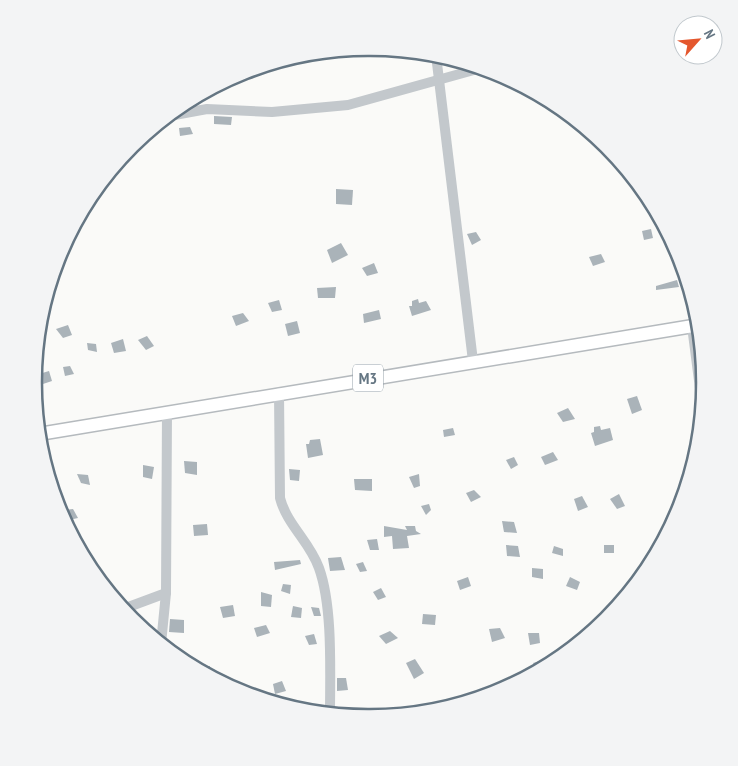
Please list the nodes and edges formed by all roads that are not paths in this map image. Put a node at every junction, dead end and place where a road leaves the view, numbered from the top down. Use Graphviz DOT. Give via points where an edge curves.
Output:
graph roads {
  1 [pos="437,64"];
  2 [pos="468,72"];
  3 [pos="439,81"];
  4 [pos="187,113"];
  5 [pos="690,327"];
  6 [pos="473,361"];
  7 [pos="279,393"];
  8 [pos="167,412"];
  9 [pos="46,433"];
  10 [pos="166,593"];
  11 [pos="131,606"];
  12 [pos="162,635"];
  13 [pos="330,707"];
  1 -- 3 [label="street"];
  2 -- 3 [label="street"];
  3 -- 4 [label="street" via="348,105 272,112 207,109"];
  3 -- 6 [label="street"];
  5 -- 6 [label="main road, M3"];
  6 -- 7 [label="main road, M3"];
  7 -- 8 [label="main road, M3"];
  7 -- 13 [label="street" via="280,498 283,512 320,570 330,639"];
  8 -- 9 [label="main road, M3"];
  8 -- 10 [label="street"];
  10 -- 11 [label="street"];
  10 -- 12 [label="street"];
}
